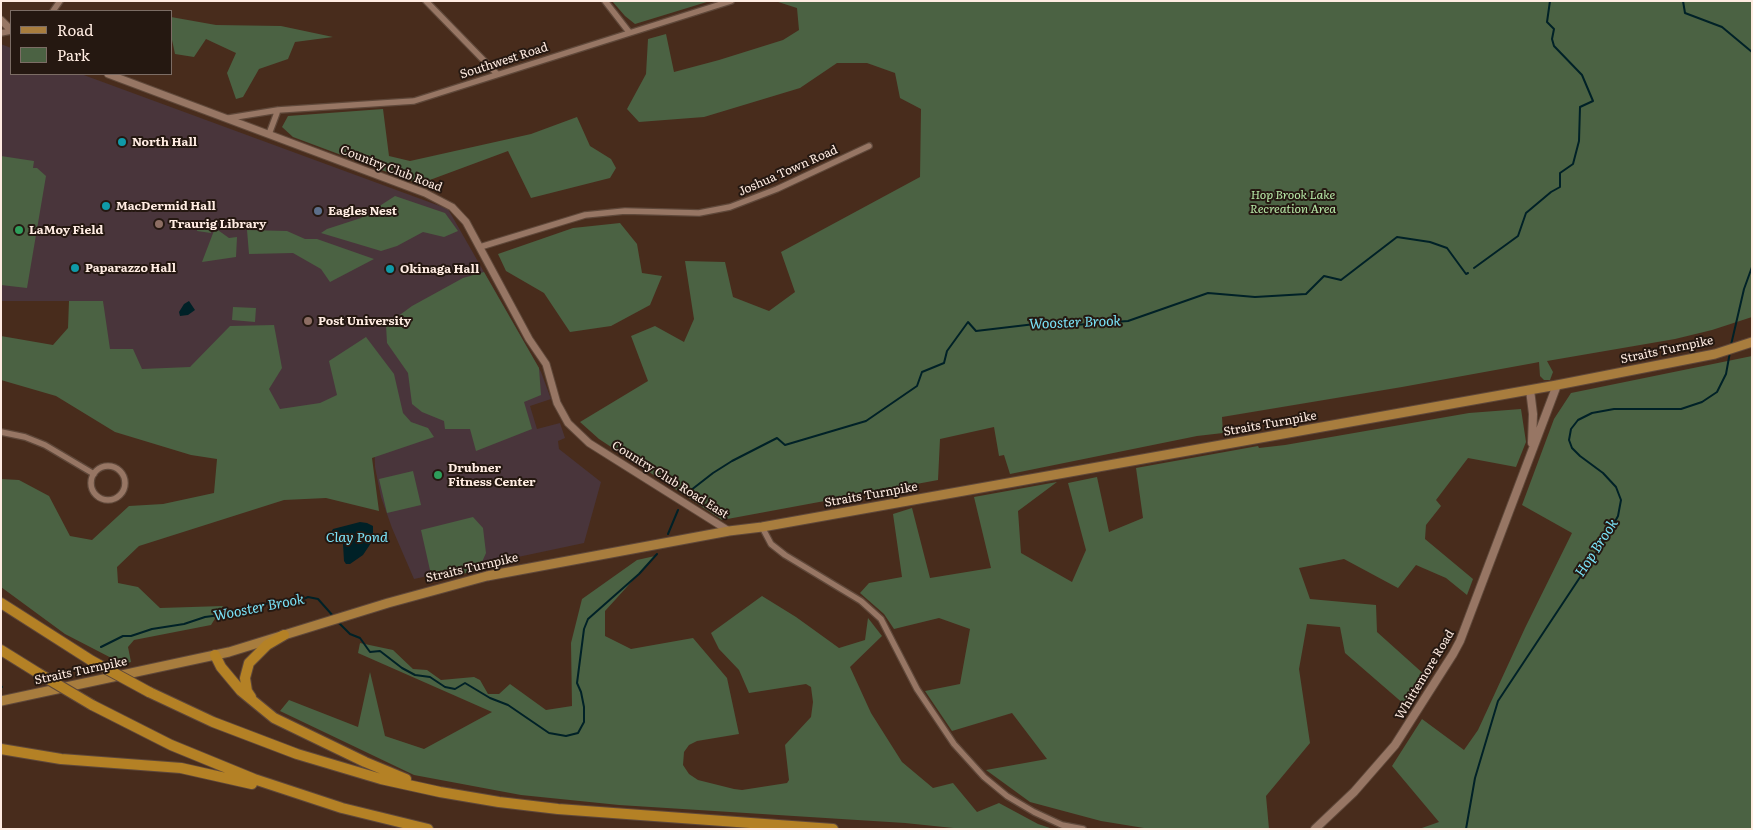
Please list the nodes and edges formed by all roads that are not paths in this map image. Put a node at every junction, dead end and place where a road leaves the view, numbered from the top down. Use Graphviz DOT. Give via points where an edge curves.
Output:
graph roads {
  1 [pos="426,1"];
  2 [pos="605,1"];
  3 [pos="731,1"];
  4 [pos="1,20"];
  5 [pos="10,30"];
  6 [pos="630,32"];
  7 [pos="497,74"];
  8 [pos="111,75"];
  9 [pos="278,110"];
  10 [pos="229,118"];
  11 [pos="269,134"];
  12 [pos="869,146"];
  13 [pos="480,247"];
  14 [pos="1748,344"];
  15 [pos="1557,385"];
  16 [pos="1530,390"];
  17 [pos="1,432"];
  18 [pos="600,449"];
  19 [pos="1531,450"];
  20 [pos="94,474"];
  21 [pos="762,527"];
  22 [pos="729,531"];
  23 [pos="1,603"];
  24 [pos="284,635"];
  25 [pos="1,650"];
  26 [pos="215,655"];
  27 [pos="1,701"];
  28 [pos="263,711"];
  29 [pos="1,749"];
  30 [pos="470,797"];
  31 [pos="342,808"];
  32 [pos="428,829"];
  33 [pos="833,829"];
  34 [pos="1083,829"];
  35 [pos="1315,829"];
  1 -- 7 [label="street"];
  2 -- 6 [label="street"];
  3 -- 6 [label="street, Southwest Road"];
  4 -- 5 [label="street"];
  6 -- 7 [label="street, Southwest Road"];
  7 -- 9 [label="street, Southwest Road" via="414,100"];
  8 -- 10 [label="street, Country Club Road"];
  9 -- 10 [label="street, Southwest Road"];
  9 -- 11 [label="street"];
  10 -- 11 [label="street, Country Club Road"];
  11 -- 13 [label="street, Country Club Road" via="442,201 462,216"];
  12 -- 13 [label="street, Joshua Town Road" via="730,207 699,213 625,210 585,215"];
  13 -- 18 [label="street, Country Club Road" via="547,366 565,420"];
  14 -- 15 [label="main road, Straits Turnpike" via="1715,354"];
  15 -- 16 [label="main road, Straits Turnpike"];
  15 -- 19 [label="main road, Whittemore Road"];
  16 -- 19 [label="main road, Whittemore Road" via="1533,414"];
  16 -- 21 [label="main road, Straits Turnpike"];
  17 -- 20 [label="street" via="45,445"];
  18 -- 22 [label="street, Country Club Road East"];
  19 -- 35 [label="main road, Whittemore Road" via="1453,654 1395,745 1354,792"];
  20 -- 20 [label="street" via="93,490 100,498 116,498 124,490 125,479 114,467 103,467"];
  21 -- 22 [label="main road, Straits Turnpike"];
  21 -- 34 [label="street" via="772,544 785,555 861,601 881,619 916,689 954,744 984,777 1034,812 1062,825"];
  22 -- 24 [label="main road, Straits Turnpike" via="478,578"];
  23 -- 30 [label="highway, bridge" via="92,661 149,692 240,733 381,779"];
  24 -- 26 [label="main road, Straits Turnpike"];
  24 -- 28 [label="highway" via="260,652 246,670 247,691"];
  25 -- 31 [label="highway, bridge" via="92,705 163,741 284,790"];
  26 -- 27 [label="main road, Straits Turnpike"];
  26 -- 28 [label="highway" via="236,685"];
  28 -- 30 [label="highway" via="381,770"];
  29 -- 31 [label="highway" via="61,759 194,770"];
  30 -- 33 [label="highway" via="588,812"];
  31 -- 32 [label="highway"];
}
